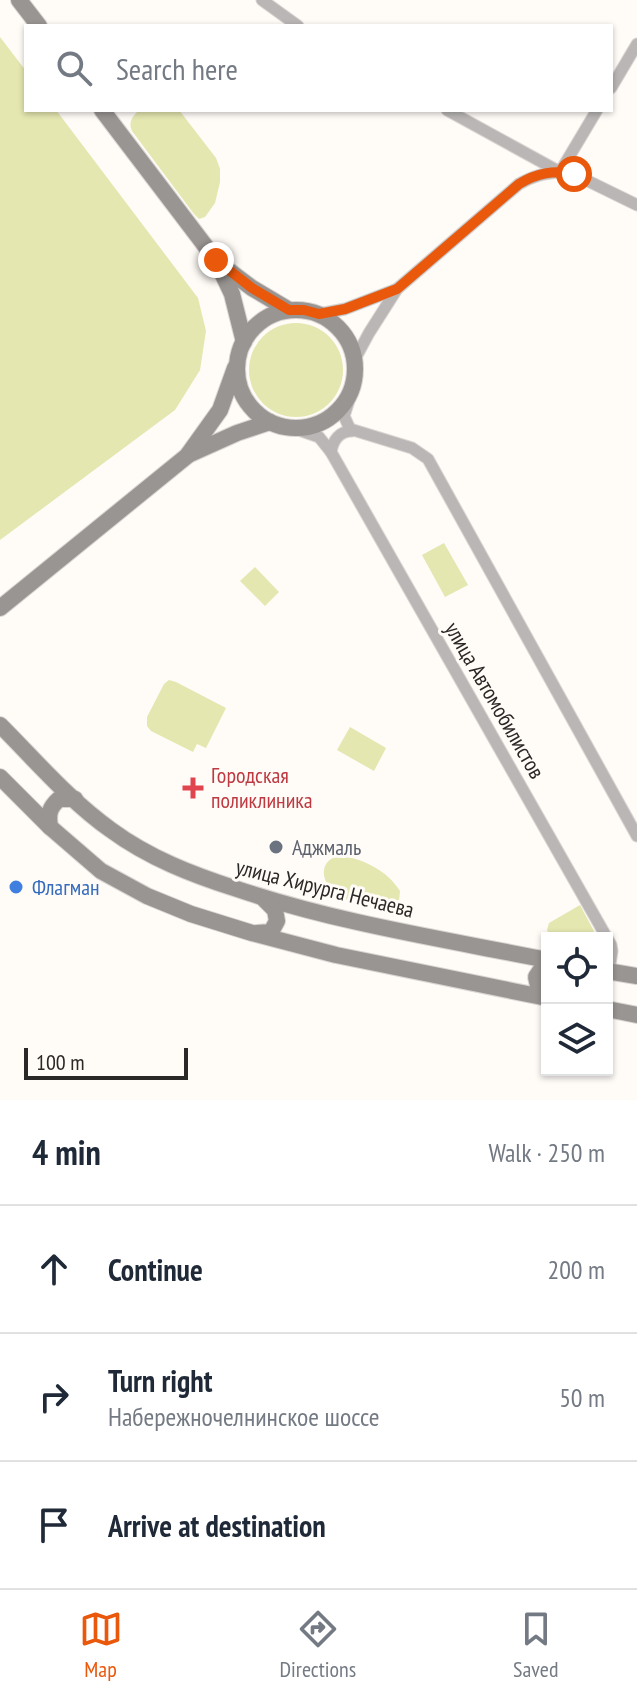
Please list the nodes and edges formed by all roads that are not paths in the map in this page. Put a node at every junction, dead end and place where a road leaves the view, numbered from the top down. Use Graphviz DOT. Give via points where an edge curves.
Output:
graph roads {
  1 [pos="19,0"];
  2 [pos="262,0"];
  3 [pos="37,24"];
  4 [pos="295,24"];
  5 [pos="637,44"];
  6 [pos="613,85"];
  7 [pos="104,112"];
  8 [pos="451,112"];
  9 [pos="596,112"];
  10 [pos="560,172"];
  11 [pos="637,205"];
  12 [pos="216,260"];
  13 [pos="397,289"];
  14 [pos="289,310"];
  15 [pos="319,314"];
  16 [pos="244,342"];
  17 [pos="355,359"];
  18 [pos="237,362"];
  19 [pos="353,388"];
  20 [pos="270,422"];
  21 [pos="293,428"];
  22 [pos="352,431"];
  23 [pos="331,452"];
  24 [pos="187,456"];
  25 [pos="0,608"];
  26 [pos="0,725"];
  27 [pos="0,777"];
  28 [pos="75,799"];
  29 [pos="50,827"];
  30 [pos="637,836"];
  31 [pos="264,898"];
  32 [pos="604,932"];
  33 [pos="252,933"];
  34 [pos="541,962"];
  35 [pos="541,970"];
  36 [pos="613,972"];
  37 [pos="637,976"];
  38 [pos="541,992"];
  39 [pos="541,996"];
  40 [pos="613,1010"];
  41 [pos="637,1015"];
  1 -- 3 [label="main road"];
  2 -- 4 [label="street"];
  5 -- 6 [label="street"];
  7 -- 12 [label="main road"];
  8 -- 10 [label="street"];
  9 -- 10 [label="street"];
  10 -- 11 [label="street"];
  10 -- 13 [label="street" via="532,176 519,184"];
  12 -- 14 [label="main road"];
  12 -- 16 [label="main road" via="232,294"];
  13 -- 15 [label="street"];
  13 -- 17 [label="street"];
  14 -- 15 [label="main road"];
  14 -- 16 [label="main road" via="262,320"];
  15 -- 17 [label="main road" via="343,332"];
  16 -- 18 [label="main road"];
  17 -- 19 [label="main road"];
  18 -- 20 [label="main road" via="248,404"];
  18 -- 24 [label="main road" via="220,410"];
  19 -- 21 [label="main road" via="330,418"];
  19 -- 22 [label="street" via="344,416"];
  20 -- 21 [label="main road"];
  20 -- 24 [label="main road"];
  21 -- 23 [label="street, улица Автомобилистов" via="319,437"];
  22 -- 23 [label="street" via="336,439"];
  22 -- 30 [label="street" via="412,448 428,459"];
  23 -- 32 [label="street, улица Автомобилистов"];
  24 -- 25 [label="main road"];
  26 -- 28 [label="main road, улица Хирурга Нечаева"];
  27 -- 29 [label="main road"];
  28 -- 29 [label="main road" via="59,799 50,807"];
  28 -- 31 [label="main road, улица Хирурга Нечаева" via="138,848"];
  29 -- 33 [label="main road" via="121,883 191,914"];
  31 -- 33 [label="main road" via="277,921 271,932"];
  31 -- 34 [label="main road, улица Хирурга Нечаева"];
  33 -- 39 [label="main road"];
  35 -- 38 [label="main road" via="536,977"];
  36 -- 37 [label="main road"];
  40 -- 41 [label="main road"];
}
